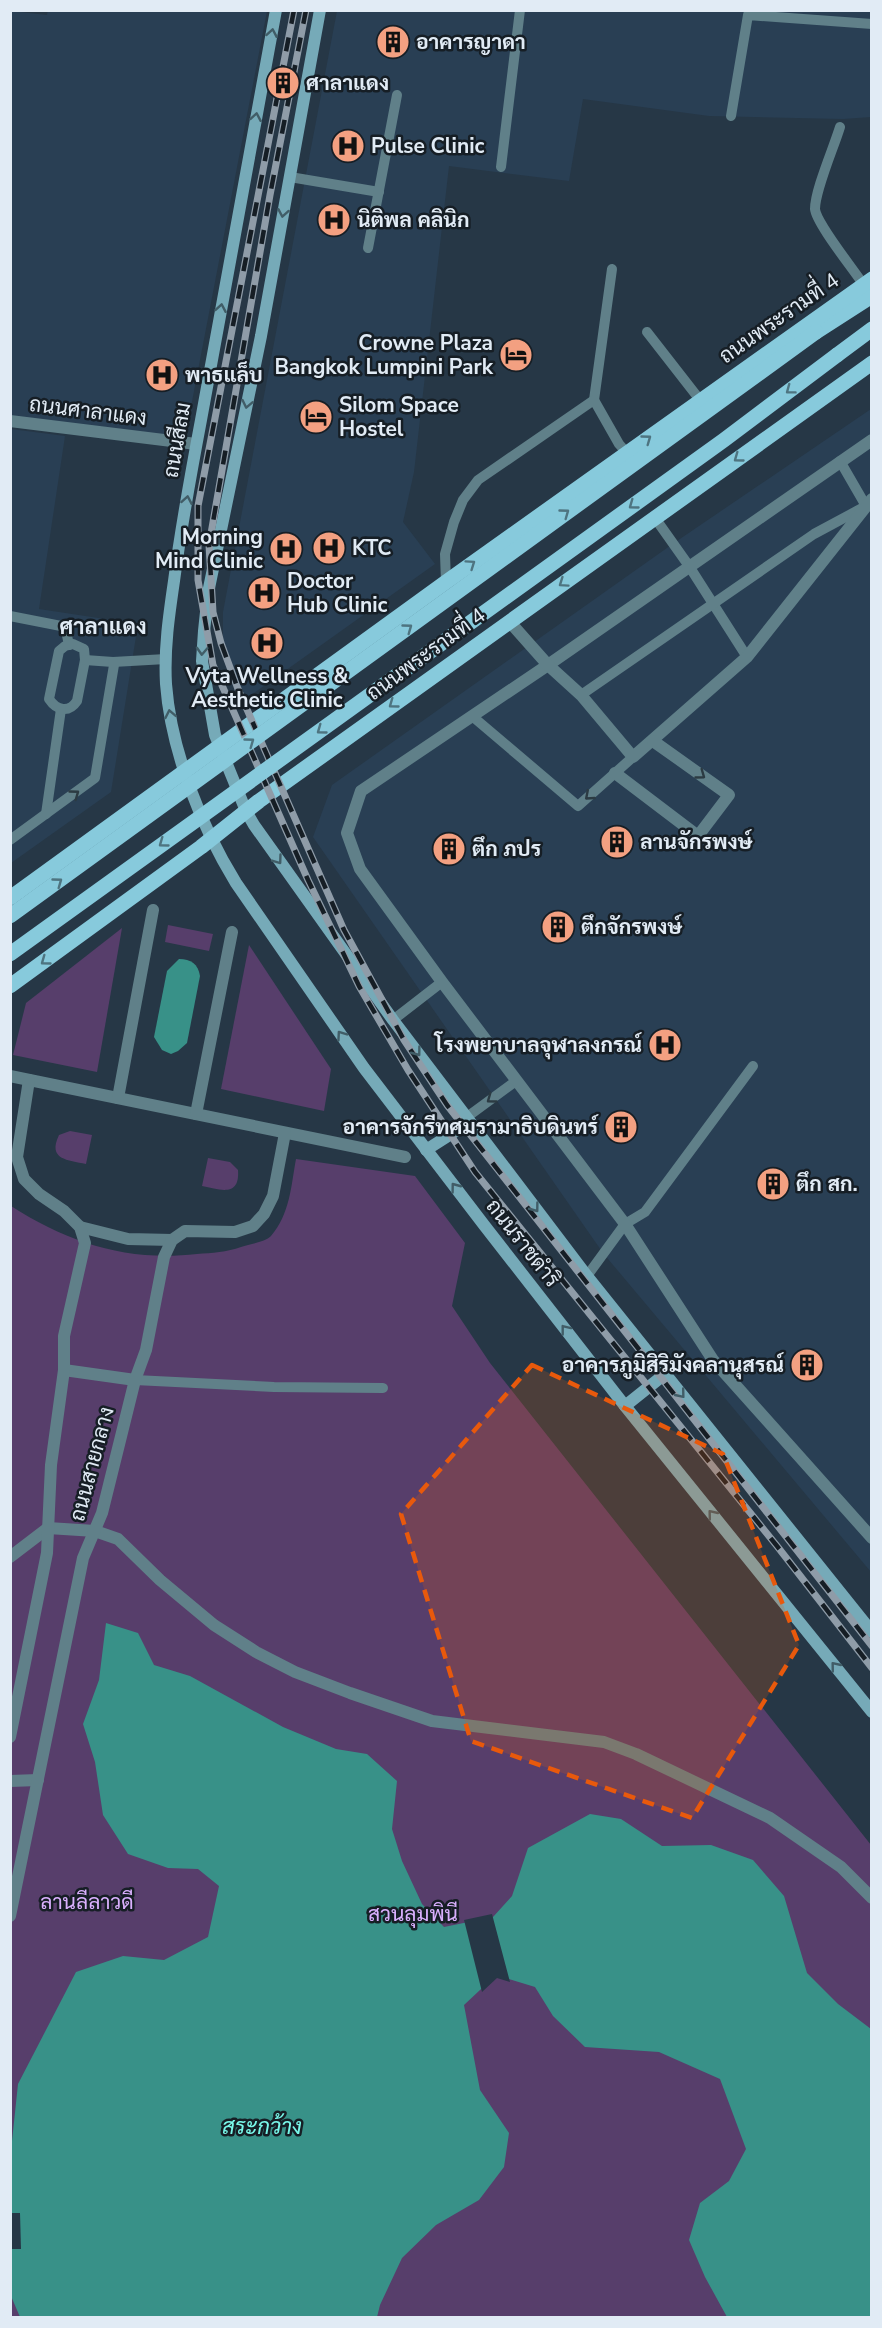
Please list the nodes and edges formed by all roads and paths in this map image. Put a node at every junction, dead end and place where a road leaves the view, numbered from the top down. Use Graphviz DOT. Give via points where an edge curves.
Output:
graph roads {
  1 [pos="276,10"];
  2 [pos="320,10"];
  3 [pos="520,10"];
  4 [pos="830,16"];
  5 [pos="872,24"];
  6 [pos="397,95"];
  7 [pos="731,116"];
  8 [pos="840,127"];
  9 [pos="501,167"];
  10 [pos="290,177"];
  11 [pos="379,192"];
  12 [pos="368,248"];
  13 [pos="612,269"];
  14 [pos="869,287"];
  15 [pos="872,329"];
  16 [pos="647,332"];
  17 [pos="872,334"];
  18 [pos="837,356"];
  19 [pos="872,363"];
  20 [pos="594,400"];
  21 [pos="700,400"];
  22 [pos="10,422"];
  23 [pos="872,440"];
  24 [pos="196,444"];
  25 [pos="627,453"];
  26 [pos="840,461"];
  27 [pos="868,502"];
  28 [pos="656,518"];
  29 [pos="689,566"];
  30 [pos="446,582"];
  31 [pos="713,604"];
  32 [pos="10,616"];
  33 [pos="508,621"];
  34 [pos="69,645"];
  35 [pos="747,657"];
  36 [pos="166,658"];
  37 [pos="85,660"];
  38 [pos="113,662"];
  39 [pos="548,665"];
  40 [pos="581,695"];
  41 [pos="61,709"];
  42 [pos="472,716"];
  43 [pos="654,741"];
  44 [pos="220,747"];
  45 [pos="633,758"];
  46 [pos="185,771"];
  47 [pos="615,773"];
  48 [pos="246,811"];
  49 [pos="46,814"];
  50 [pos="10,840"];
  51 [pos="210,840"];
  52 [pos="10,898"];
  53 [pos="153,910"];
  54 [pos="10,916"];
  55 [pos="232,932"];
  56 [pos="10,954"];
  57 [pos="442,982"];
  58 [pos="10,986"];
  59 [pos="393,1020"];
  60 [pos="753,1066"];
  61 [pos="10,1076"];
  62 [pos="29,1080"];
  63 [pos="516,1081"];
  64 [pos="118,1098"];
  65 [pos="196,1114"];
  66 [pos="468,1119"];
  67 [pos="285,1133"];
  68 [pos="426,1150"];
  69 [pos="405,1157"];
  70 [pos="626,1224"];
  71 [pos="80,1227"];
  72 [pos="172,1240"];
  73 [pos="586,1276"];
  74 [pos="64,1371"];
  75 [pos="665,1374"];
  76 [pos="135,1380"];
  77 [pos="383,1388"];
  78 [pos="625,1406"];
  79 [pos="48,1528"];
  80 [pos="94,1531"];
  81 [pos="872,1538"];
  82 [pos="10,1557"];
  83 [pos="872,1632"];
  84 [pos="872,1712"];
  85 [pos="10,1737"];
  86 [pos="38,1780"];
  87 [pos="10,1781"];
  88 [pos="872,1898"];
  89 [pos="10,1916"];
  24 -- 1 [label="main road, ถนนสีลม, one-way"];
  2 -- 10 [label="main road"];
  3 -- 9 [label="lane"];
  4 -- 5 [label="lane"];
  4 -- 7 [label="lane" via="748,15"];
  6 -- 11 [label="lane"];
  8 -- 14 [label="lane" via="815,210"];
  10 -- 11 [label="lane"];
  10 -- 44 [label="main road, one-way" via="208,593 202,661"];
  11 -- 12 [label="lane"];
  13 -- 20 [label="lane"];
  14 -- 21 [label="main road, ถนนพระรามที่ 4"];
  54 -- 14 [label="main road, ถนนพระรามที่ 4, one-way, bridge" via="816,332"];
  15 -- 18 [label="main road, ถนนพระรามที่ 4"];
  16 -- 21 [label="lane"];
  17 -- 18 [label="main road, ถนนพระรามที่ 4"];
  18 -- 56 [label="main road, ถนนพระรามที่ 4, one-way, bridge"];
  19 -- 28 [label="main road, ถนนพระรามที่ 4, one-way"];
  20 -- 25 [label="lane"];
  20 -- 30 [label="lane" via="478,480 463,500 454,522 445,554"];
  25 -- 21 [label="main road, ถนนพระรามที่ 4, one-way"];
  22 -- 24 [label="street, ถนนศาลาแดง"];
  23 -- 26 [label="street"];
  36 -- 24 [label="main road, ถนนสีลม, one-way" via="177,553"];
  30 -- 25 [label="main road, ถนนพระรามที่ 4, one-way"];
  26 -- 27 [label="lane"];
  26 -- 29 [label="street"];
  27 -- 31 [label="lane"];
  27 -- 35 [label="street"];
  28 -- 29 [label="lane"];
  28 -- 33 [label="main road, ถนนพระรามที่ 4, one-way"];
  29 -- 31 [label="lane"];
  29 -- 39 [label="street"];
  30 -- 44 [label="main road, ถนนพระรามที่ 4"];
  31 -- 35 [label="lane"];
  31 -- 40 [label="lane"];
  32 -- 34 [label="lane" via="62,626"];
  33 -- 39 [label="street"];
  33 -- 48 [label="main road, ถนนพระรามที่ 4, one-way"];
  34 -- 37 [label="lane" via="84,649"];
  34 -- 41 [label="lane" via="59,651 50,699"];
  35 -- 43 [label="street"];
  36 -- 38 [label="lane"];
  46 -- 36 [label="main road, ถนนสีลม, one-way" via="170,715"];
  37 -- 38 [label="lane"];
  37 -- 41 [label="lane" via="77,700 70,708"];
  49 -- 38 [label="lane, one-way" via="94,778"];
  39 -- 40 [label="street"];
  39 -- 42 [label="street"];
  40 -- 45 [label="street"];
  41 -- 49 [label="lane"];
  47 -- 42 [label="lane, one-way" via="578,806"];
  42 -- 57 [label="street" via="361,791 347,833 360,869"];
  43 -- 45 [label="street"];
  43 -- 47 [label="street, one-way" via="729,795 698,836"];
  44 -- 46 [label="main road, ถนนพระรามที่ 4"];
  44 -- 48 [label="main road, ถนนราชดำริ"];
  45 -- 47 [label="lane"];
  46 -- 51 [label="main road, ถนนราชดำริ"];
  46 -- 52 [label="main road, ถนนพระรามที่ 4"];
  48 -- 51 [label="main road, ถนนพระรามที่ 4"];
  48 -- 59 [label="main road, ถนนราชดำริ, one-way"];
  49 -- 50 [label="lane"];
  51 -- 58 [label="main road, ถนนพระรามที่ 4, one-way"];
  68 -- 51 [label="main road, ถนนราชดำริ, one-way" via="364,1068"];
  53 -- 64 [label="street"];
  55 -- 65 [label="street"];
  57 -- 59 [label="lane"];
  57 -- 63 [label="street"];
  59 -- 66 [label="main road, ถนนราชดำริ, one-way"];
  60 -- 70 [label="lane" via="645,1212"];
  61 -- 62 [label="street"];
  62 -- 64 [label="street"];
  62 -- 71 [label="street" via="17,1157 24,1179"];
  63 -- 66 [label="lane, one-way"];
  63 -- 70 [label="street"];
  64 -- 65 [label="street"];
  65 -- 67 [label="street"];
  66 -- 68 [label="main road"];
  66 -- 73 [label="main road, ถนนราชดำริ, one-way"];
  67 -- 69 [label="street"];
  67 -- 72 [label="street" via="273,1196 253,1226 235,1232 185,1231"];
  78 -- 68 [label="main road, ถนนราชดำริ, one-way"];
  70 -- 73 [label="lane"];
  70 -- 81 [label="street" via="713,1360"];
  71 -- 72 [label="street" via="128,1239"];
  71 -- 74 [label="street, ถนนสายกลาง" via="85,1243 64,1336"];
  72 -- 76 [label="street, ถนนสายกลาง" via="164,1257 146,1350"];
  73 -- 75 [label="main road, ถนนราชดำริ"];
  74 -- 76 [label="street"];
  74 -- 79 [label="street, ถนนสายกลาง" via="51,1466"];
  75 -- 78 [label="main road"];
  75 -- 83 [label="main road, ถนนราชดำริ, one-way"];
  76 -- 77 [label="lane"];
  76 -- 80 [label="street, ถนนสายกลาง" via="102,1513"];
  84 -- 78 [label="main road, ถนนราชดำริ, one-way"];
  79 -- 80 [label="street"];
  79 -- 82 [label="street"];
  79 -- 85 [label="street, ถนนสายกลาง" via="45,1564"];
  80 -- 86 [label="street, ถนนสายกลาง" via="83,1558"];
  80 -- 88 [label="street" via="118,1539 214,1625 296,1672 432,1721 604,1742 636,1754 770,1818 841,1867"];
  86 -- 87 [label="street"];
  86 -- 89 [label="street, ถนนสายกลาง"];
}
